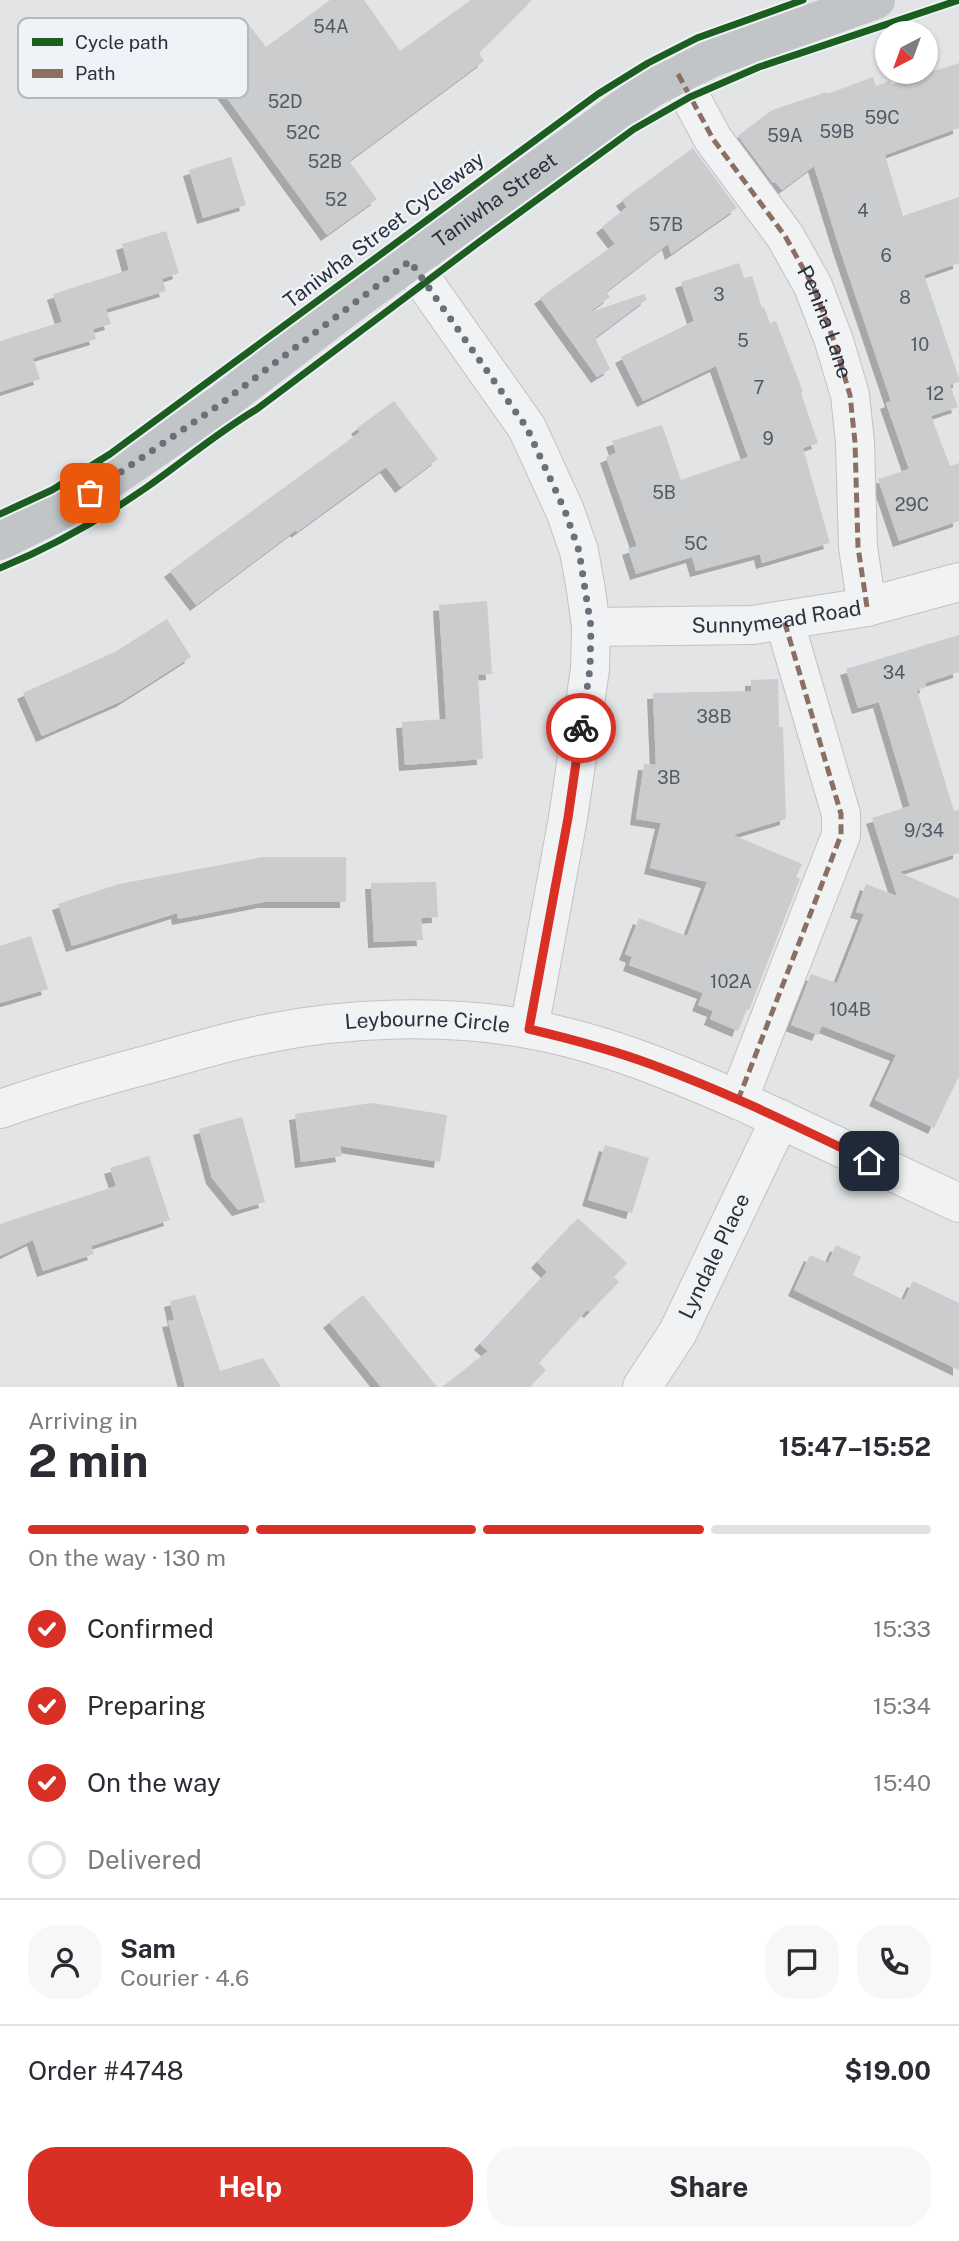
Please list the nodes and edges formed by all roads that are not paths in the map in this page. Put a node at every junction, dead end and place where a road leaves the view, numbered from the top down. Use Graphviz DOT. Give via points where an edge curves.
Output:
graph roads {
  1 [pos="876,0"];
  2 [pos="678,74"];
  3 [pos="410,261"];
  4 [pos="0,541"];
  5 [pos="959,582"];
  6 [pos="867,607"];
  7 [pos="784,620"];
  8 [pos="591,627"];
  9 [pos="529,1029"];
  10 [pos="738,1100"];
  11 [pos="0,1109"];
  12 [pos="780,1119"];
  13 [pos="959,1203"];
  14 [pos="642,1387"];
  1 -- 2 [label="main road, Taniwha Street"];
  2 -- 3 [label="main road, Taniwha Street" via="599,123"];
  2 -- 6 [label="street, Penina Lane" via="713,139 785,236 813,286 834,341 850,395 858,547"];
  3 -- 4 [label="main road, Taniwha Street" via="219,405 90,493"];
  3 -- 8 [label="street" via="527,428 579,551"];
  5 -- 6 [label="street, Sunnymead Road"];
  6 -- 7 [label="street, Sunnymead Road"];
  7 -- 8 [label="street, Sunnymead Road" via="753,625"];
  7 -- 10 [label="street" via="841,814 841,835"];
  8 -- 9 [label="street" via="590,669 568,818"];
  9 -- 10 [label="street, Leybourne Circle" via="652,1064"];
  9 -- 11 [label="street, Leybourne Circle" via="422,1019 267,1033 64,1087"];
  10 -- 12 [label="street, Leybourne Circle"];
  12 -- 13 [label="street, Leybourne Circle"];
  12 -- 14 [label="street, Lyndale Place" via="678,1332"];
}
